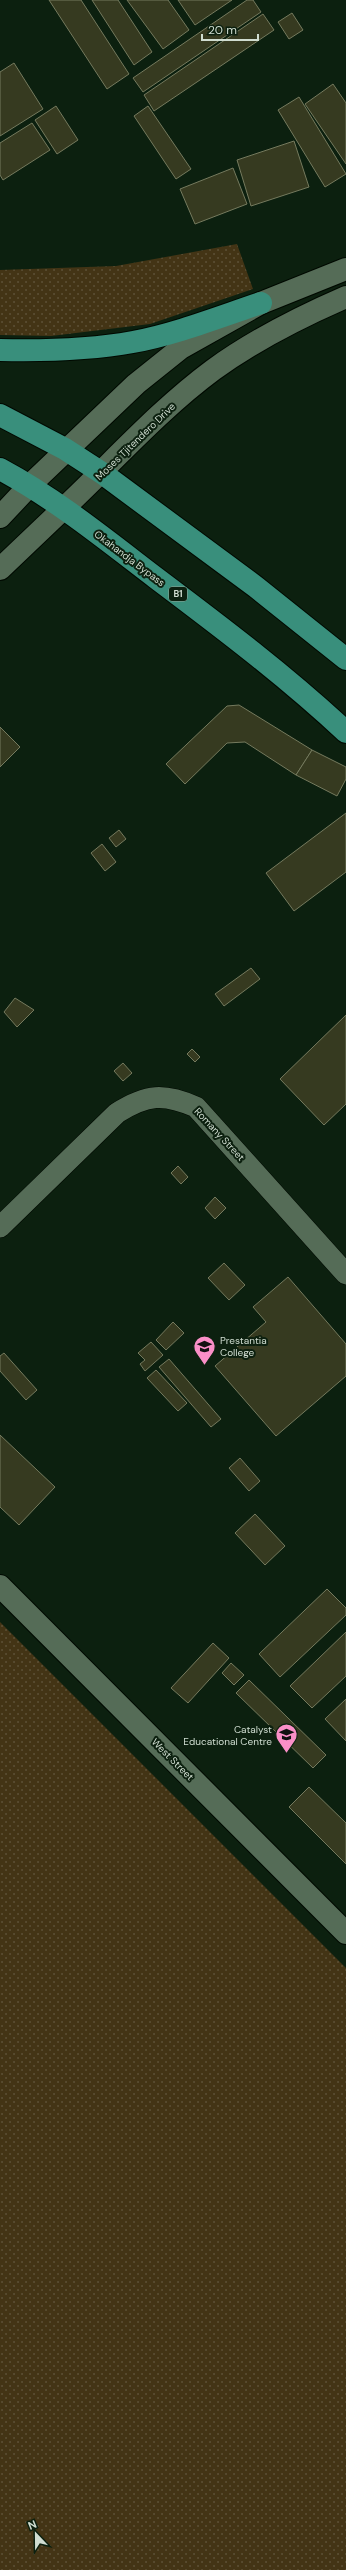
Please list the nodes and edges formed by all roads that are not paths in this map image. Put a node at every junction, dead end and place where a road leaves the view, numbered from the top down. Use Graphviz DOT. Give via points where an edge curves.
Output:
graph roads {
  1 [pos="346,269"];
  2 [pos="346,297"];
  3 [pos="261,303"];
  4 [pos="0,350"];
  5 [pos="0,415"];
  6 [pos="65,449"];
  7 [pos="0,469"];
  8 [pos="102,473"];
  9 [pos="30,485"];
  10 [pos="64,508"];
  11 [pos="0,518"];
  12 [pos="0,569"];
  13 [pos="346,659"];
  14 [pos="346,732"];
  15 [pos="0,1227"];
  16 [pos="346,1274"];
  17 [pos="0,1586"];
  18 [pos="346,1933"];
  1 -- 3 [label="main road"];
  2 -- 8 [label="main road, Moses Tjitendero Drive" via="315,310 267,336 213,370 156,418"];
  3 -- 4 [label="highway" via="167,334 133,342 82,349"];
  3 -- 6 [label="main road" via="181,348 136,384"];
  5 -- 6 [label="highway"];
  6 -- 8 [label="highway"];
  6 -- 9 [label="main road"];
  7 -- 9 [label="highway, Okahandja Bypass / B1"];
  8 -- 10 [label="main road, Moses Tjitendero Drive"];
  8 -- 13 [label="highway" via="256,587"];
  9 -- 10 [label="highway, Okahandja Bypass / B1"];
  9 -- 11 [label="main road"];
  10 -- 12 [label="main road, Moses Tjitendero Drive"];
  10 -- 14 [label="highway, Okahandja Bypass / B1" via="230,634"];
  15 -- 16 [label="street, Romany Street" via="117,1113 148,1098 165,1096 196,1107"];
  17 -- 18 [label="main road, West Street"];
}
